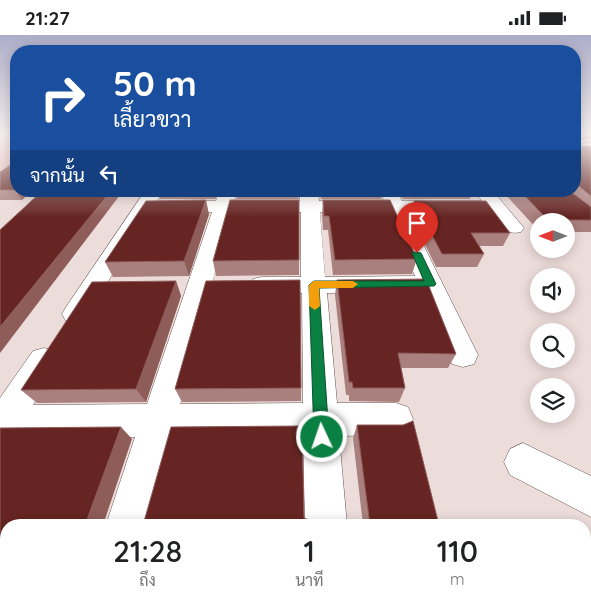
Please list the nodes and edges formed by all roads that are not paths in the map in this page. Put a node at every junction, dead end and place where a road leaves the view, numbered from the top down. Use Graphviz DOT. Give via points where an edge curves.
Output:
graph roads {
  1 [pos="488,197"];
  2 [pos="149,199"];
  3 [pos="226,199"];
  4 [pos="309,199"];
  5 [pos="392,200"];
  6 [pos="496,206"];
  7 [pos="514,228"];
  8 [pos="431,284"];
  9 [pos="211,285"];
  10 [pos="314,285"];
  11 [pos="122,286"];
  12 [pos="93,287"];
  13 [pos="463,355"];
  14 [pos="321,419"];
  15 [pos="396,419"];
  16 [pos="158,421"];
  17 [pos="2,425"];
  18 [pos="523,462"];
  19 [pos="591,497"];
  20 [pos="128,519"];
  21 [pos="326,519"];
  1 -- 6 [label="street"];
  2 -- 3 [label="street"];
  2 -- 12 [label="street"];
  3 -- 4 [label="street"];
  3 -- 9 [label="street"];
  4 -- 5 [label="street"];
  4 -- 10 [label="street"];
  5 -- 6 [label="street"];
  5 -- 8 [label="street"];
  6 -- 7 [label="street"];
  8 -- 10 [label="street"];
  8 -- 13 [label="street"];
  9 -- 10 [label="street"];
  9 -- 16 [label="street"];
  10 -- 14 [label="street"];
  11 -- 12 [label="street"];
  12 -- 17 [label="street"];
  14 -- 15 [label="street"];
  14 -- 16 [label="street"];
  14 -- 21 [label="street"];
  16 -- 17 [label="street"];
  16 -- 20 [label="street"];
  18 -- 19 [label="street"];
}
